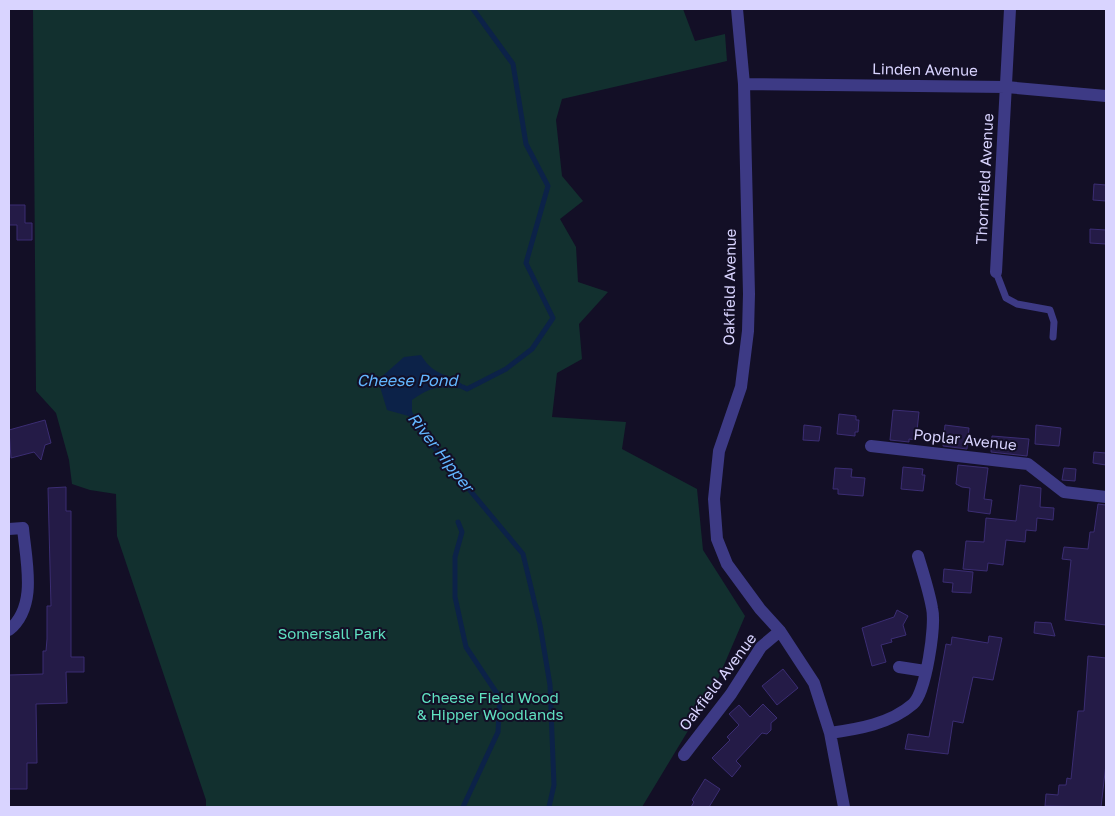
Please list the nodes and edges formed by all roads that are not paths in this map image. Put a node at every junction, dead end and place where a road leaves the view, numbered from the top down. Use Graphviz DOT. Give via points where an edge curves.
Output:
graph roads {
  1 [pos="737,9"];
  2 [pos="1010,9"];
  3 [pos="744,84"];
  4 [pos="1006,87"];
  5 [pos="1106,96"];
  6 [pos="996,272"];
  7 [pos="1053,337"];
  8 [pos="871,446"];
  9 [pos="1106,496"];
  10 [pos="9,529"];
  11 [pos="918,556"];
  12 [pos="9,630"];
  13 [pos="780,631"];
  14 [pos="899,667"];
  15 [pos="925,671"];
  16 [pos="830,733"];
  17 [pos="684,755"];
  18 [pos="844,807"];
  1 -- 3 [label="street, Oakfield Avenue"];
  2 -- 4 [label="street, Thornfield Avenue"];
  3 -- 4 [label="street, Linden Avenue"];
  3 -- 13 [label="street, Oakfield Avenue" via="748,331 741,387 719,451 714,499 717,539 727,564"];
  4 -- 5 [label="street, Linden Avenue"];
  4 -- 6 [label="street, Thornfield Avenue"];
  6 -- 7 [label="lane" via="1006,298 1017,304 1050,310 1054,322"];
  8 -- 9 [label="street, Poplar Avenue" via="1028,464 1064,492"];
  10 -- 12 [label="street" via="23,528 28,600 18,622"];
  11 -- 15 [label="street" via="933,609"];
  13 -- 16 [label="street, Oakfield Avenue" via="814,683"];
  13 -- 17 [label="street, Oakfield Avenue" via="761,647 731,694"];
  14 -- 15 [label="street"];
  15 -- 16 [label="street" via="914,703 882,721"];
  16 -- 18 [label="street, Oakfield Avenue"];
}
